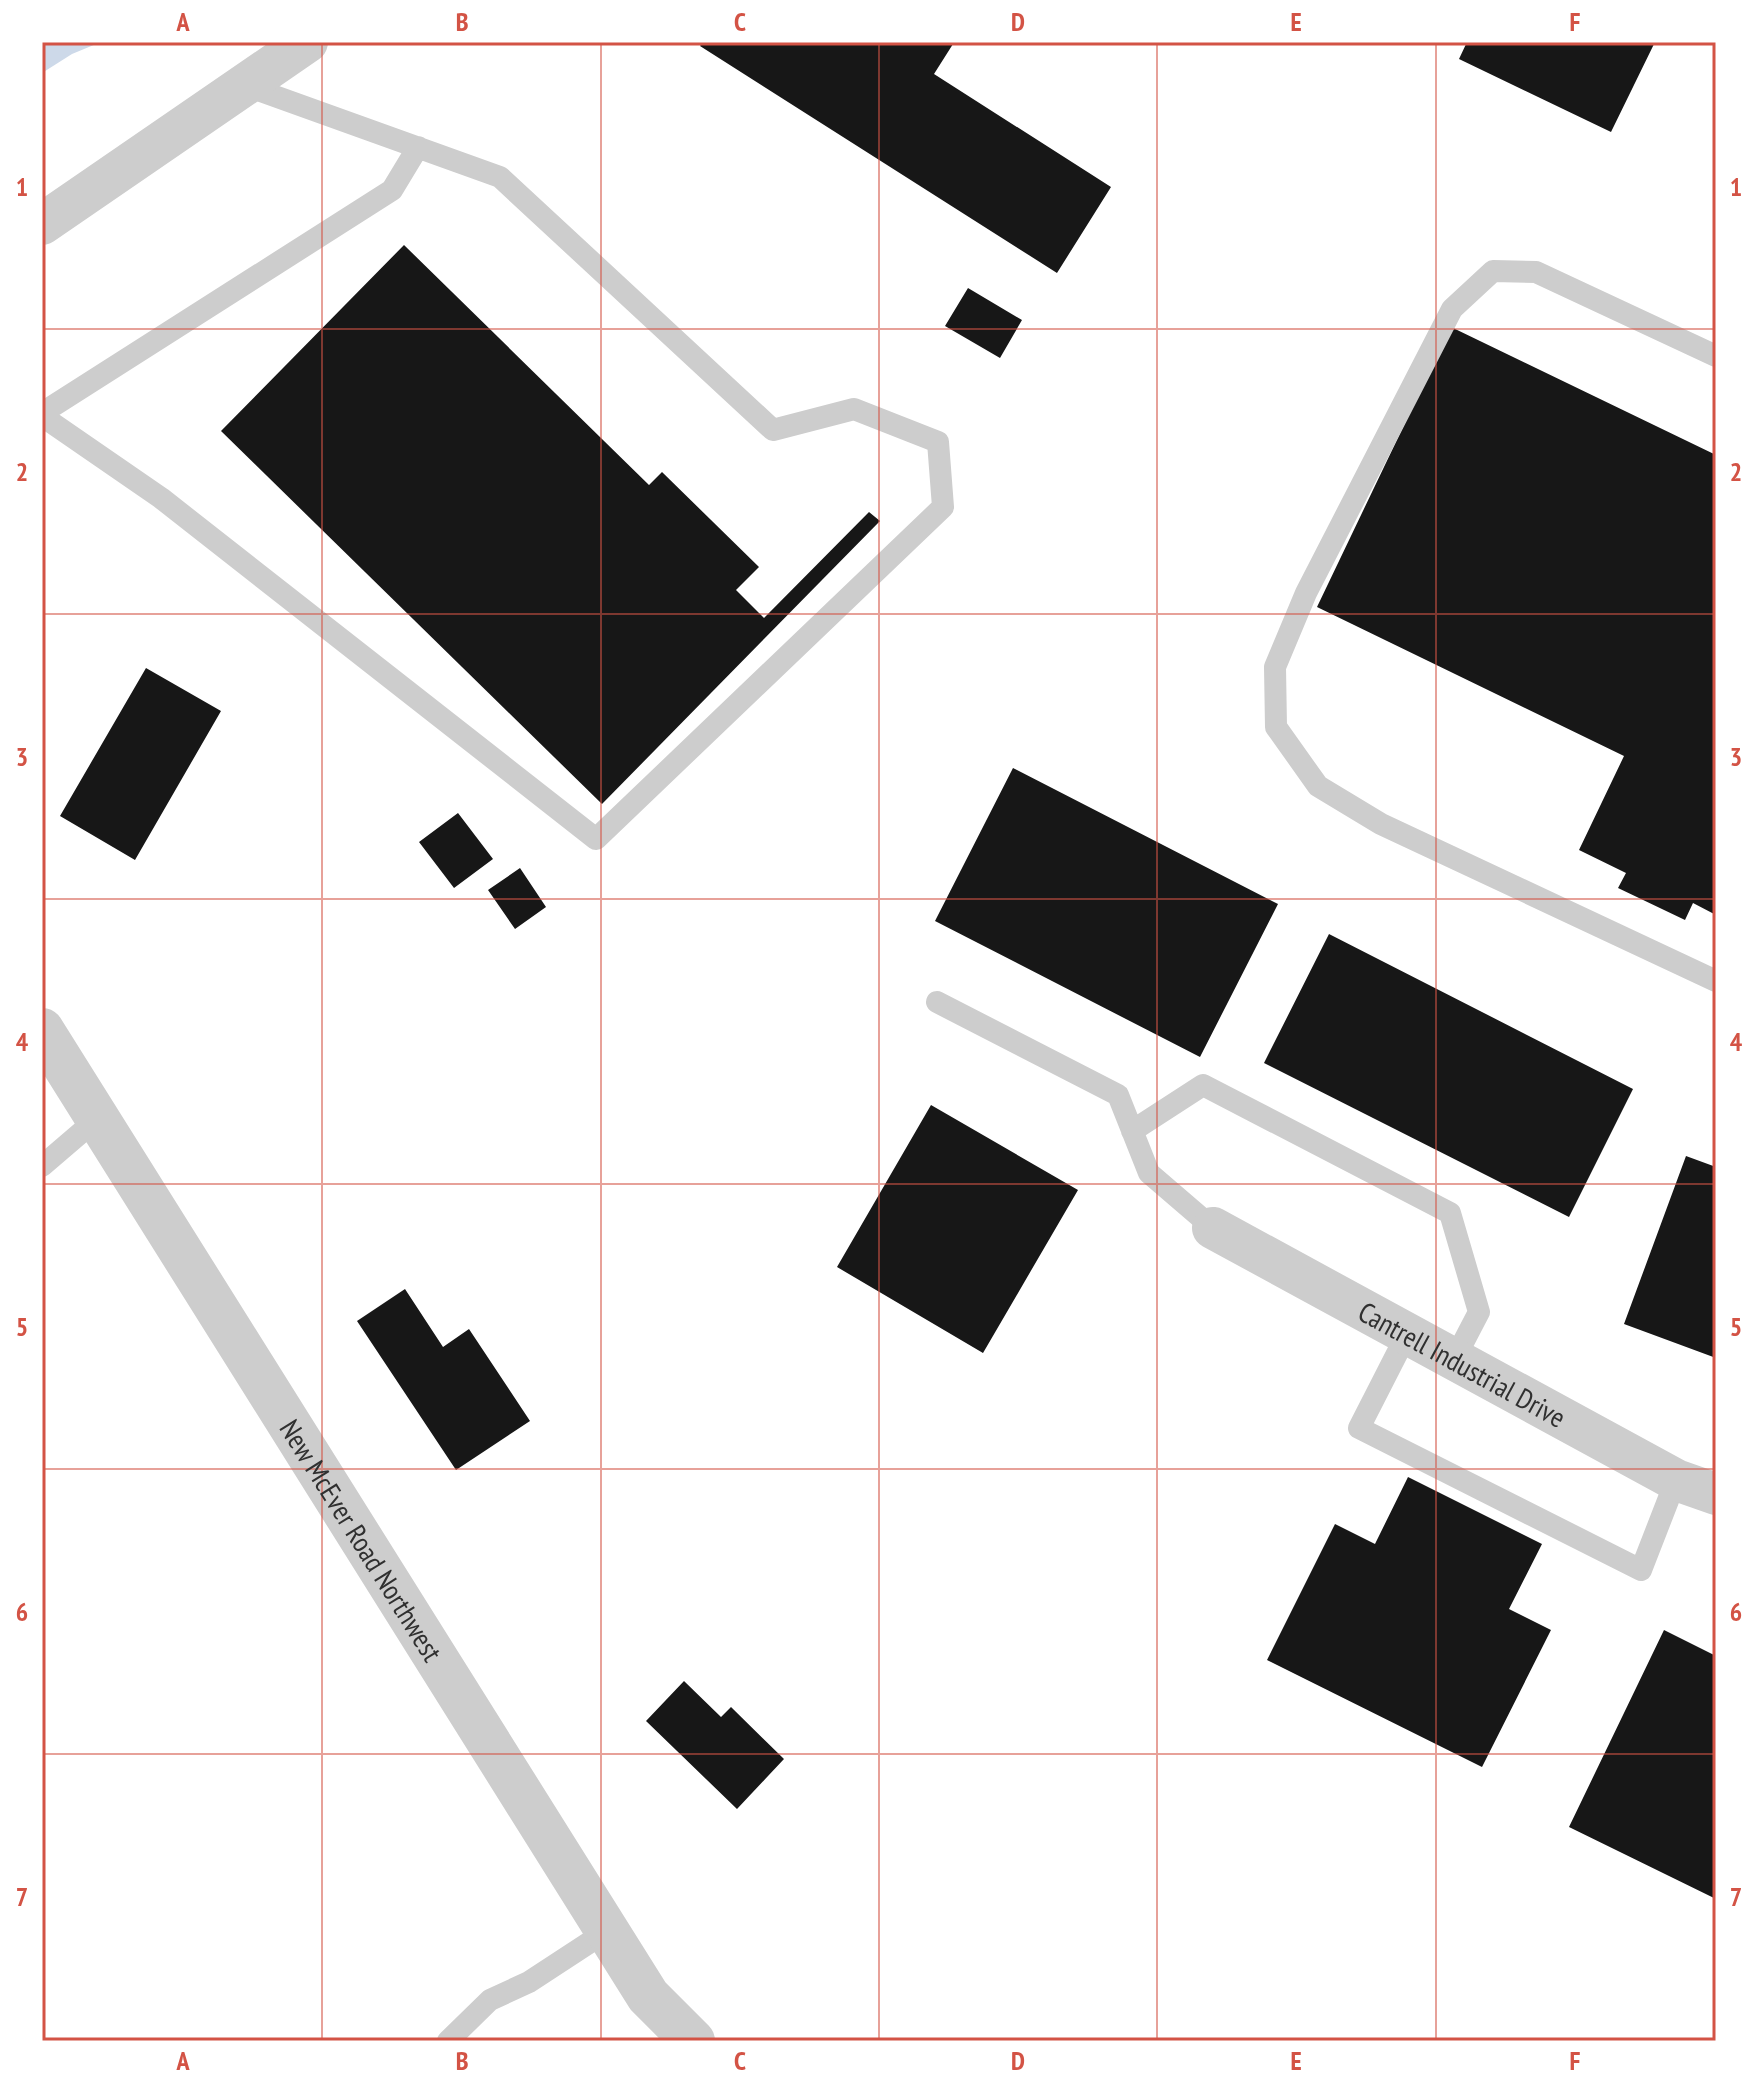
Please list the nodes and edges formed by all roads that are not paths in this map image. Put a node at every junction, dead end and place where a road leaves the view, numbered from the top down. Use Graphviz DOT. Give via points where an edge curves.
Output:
graph roads {
  1 [pos="307,42"];
  2 [pos="244,85"];
  3 [pos="418,147"];
  4 [pos="42,224"];
  5 [pos="1716,356"];
  6 [pos="42,414"];
  7 [pos="1716,981"];
  8 [pos="937,1002"];
  9 [pos="42,1030"];
  10 [pos="98,1118"];
  11 [pos="1132,1131"];
  12 [pos="42,1166"];
  13 [pos="1213,1228"];
  14 [pos="1407,1334"];
  15 [pos="1454,1360"];
  16 [pos="1676,1480"];
  17 [pos="1716,1494"];
  18 [pos="607,1931"];
  19 [pos="448,2041"];
  20 [pos="693,2041"];
  1 -- 2 [label="street"];
  2 -- 3 [label="lane"];
  2 -- 4 [label="street"];
  3 -- 6 [label="lane" via="392,190"];
  3 -- 6 [label="lane" via="500,177 773,430 854,409 938,442 943,507 596,839 161,498"];
  5 -- 7 [label="lane" via="1536,272 1493,271 1452,309 1306,593 1275,667 1276,727 1318,786 1381,824"];
  8 -- 11 [label="lane" via="1118,1095"];
  9 -- 10 [label="street, New McEver Road Northwest"];
  10 -- 12 [label="lane"];
  10 -- 18 [label="street, New McEver Road Northwest"];
  11 -- 13 [label="lane" via="1149,1173"];
  11 -- 15 [label="lane" via="1203,1085 1450,1213 1479,1312"];
  13 -- 14 [label="street, Cantrell Industrial Drive"];
  14 -- 15 [label="street, Cantrell Industrial Drive"];
  14 -- 16 [label="lane" via="1359,1428 1641,1570"];
  15 -- 16 [label="street, Cantrell Industrial Drive"];
  16 -- 17 [label="street, Cantrell Industrial Drive"];
  18 -- 19 [label="lane" via="529,1982 490,2000"];
  18 -- 20 [label="street, New McEver Road Northwest" via="648,1996"];
}
